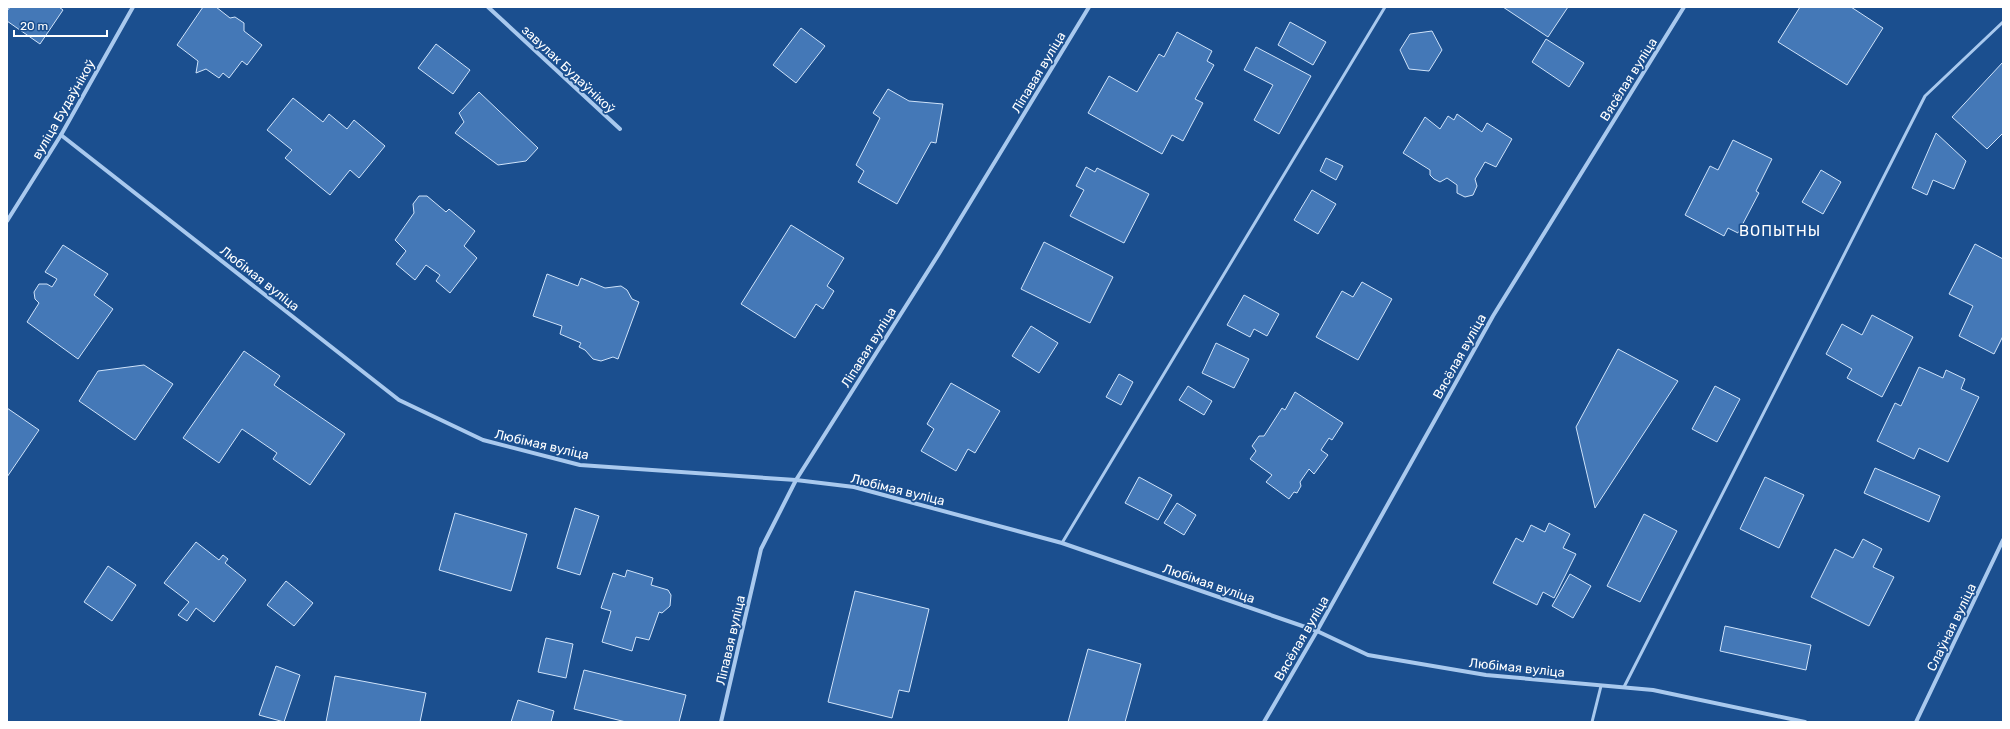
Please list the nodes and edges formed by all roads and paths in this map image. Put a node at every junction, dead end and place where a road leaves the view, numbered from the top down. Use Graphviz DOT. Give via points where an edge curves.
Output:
graph roads {
  1 [pos="133,7"];
  2 [pos="488,7"];
  3 [pos="1090,7"];
  4 [pos="1385,7"];
  5 [pos="1684,7"];
  6 [pos="2003,22"];
  7 [pos="620,129"];
  8 [pos="61,135"];
  9 [pos="7,221"];
  10 [pos="796,480"];
  11 [pos="2003,540"];
  12 [pos="1062,544"];
  13 [pos="1317,631"];
  14 [pos="1601,686"];
  15 [pos="1624,687"];
  16 [pos="721,722"];
  17 [pos="1264,722"];
  18 [pos="1592,722"];
  19 [pos="1805,722"];
  20 [pos="1916,722"];
  1 -- 8 [label="street, вуліца Будаўнікоў"];
  2 -- 7 [label="street, завулак Будаўнікоў"];
  3 -- 10 [label="street, Ліпавая вуліца"];
  4 -- 12 [label="lane"];
  5 -- 13 [label="street, Вясёлая вуліца" via="1493,316"];
  6 -- 15 [label="lane" via="1925,96"];
  8 -- 9 [label="street, вуліца Будаўнікоў"];
  8 -- 10 [label="street, Любімая вуліца" via="399,400 484,440 580,465"];
  10 -- 12 [label="street, Любімая вуліца" via="854,486"];
  10 -- 16 [label="street, Ліпавая вуліца" via="761,549"];
  11 -- 20 [label="street, Слаўная вуліца"];
  12 -- 13 [label="street, Любімая вуліца"];
  13 -- 14 [label="street, Любімая вуліца" via="1368,655 1486,675"];
  13 -- 17 [label="street, Вясёлая вуліца"];
  14 -- 15 [label="street, Любімая вуліца"];
  14 -- 18 [label="lane"];
  15 -- 19 [label="street, Любімая вуліца" via="1653,690"];
}
